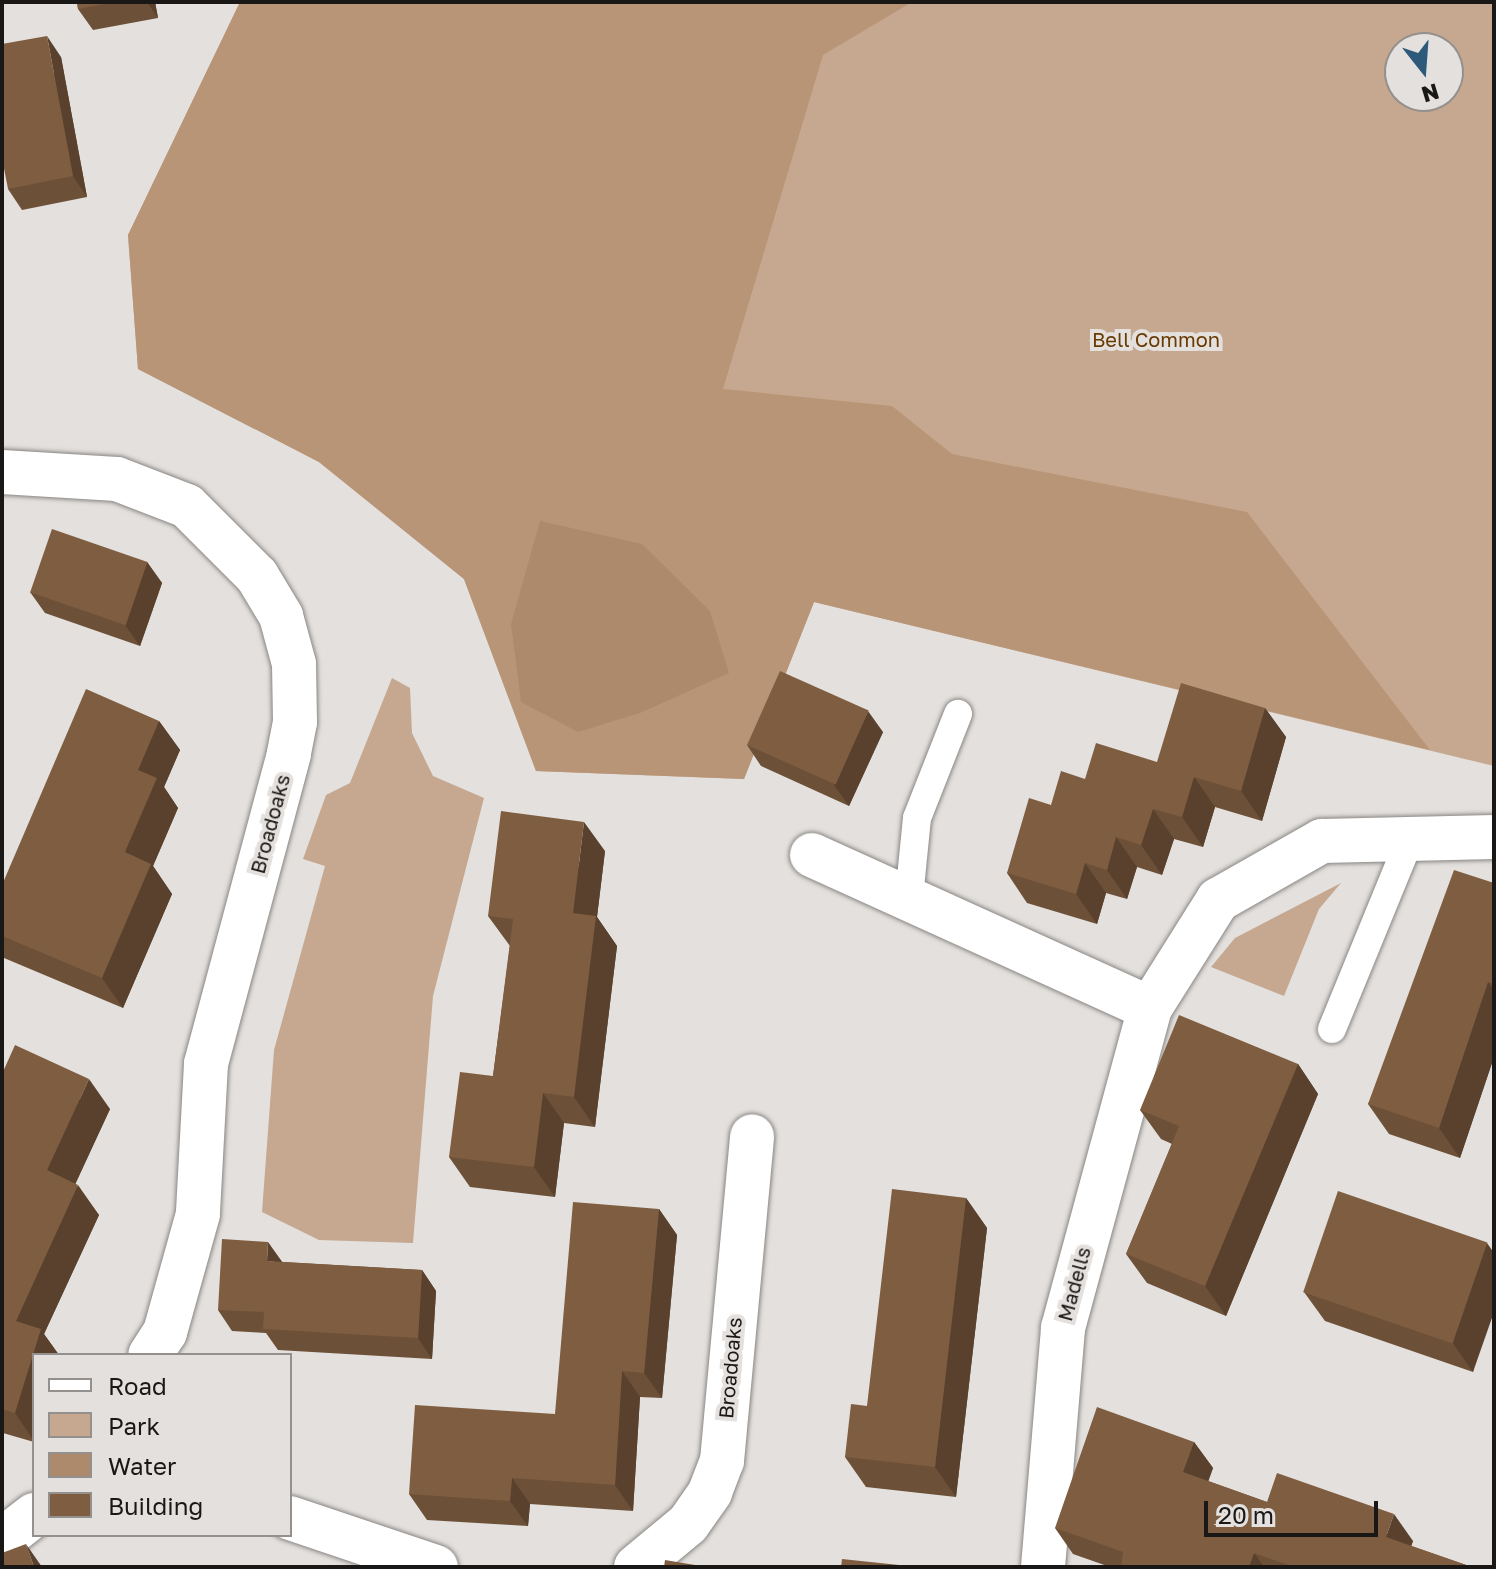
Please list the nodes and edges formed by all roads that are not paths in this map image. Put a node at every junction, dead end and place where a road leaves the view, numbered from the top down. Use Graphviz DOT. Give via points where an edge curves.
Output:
graph roads {
  1 [pos="2,472"];
  2 [pos="958,714"];
  3 [pos="1494,837"];
  4 [pos="1410,839"];
  5 [pos="812,855"];
  6 [pos="909,898"];
  7 [pos="1150,1008"];
  8 [pos="1332,1029"];
  9 [pos="752,1136"];
  10 [pos="151,1353"];
  11 [pos="32,1517"];
  12 [pos="292,1519"];
  13 [pos="2,1540"];
  14 [pos="436,1567"];
  15 [pos="636,1567"];
  16 [pos="1043,1567"];
  1 -- 10 [label="street, Broadoaks" via="117,479 187,506 257,576 281,616 294,664 295,722 289,754 206,1064 198,1214 165,1332"];
  2 -- 6 [label="lane" via="917,818"];
  3 -- 4 [label="street, Madells"];
  4 -- 7 [label="street, Madells" via="1322,841 1218,900"];
  4 -- 8 [label="lane"];
  5 -- 6 [label="street"];
  6 -- 7 [label="street"];
  7 -- 16 [label="street, Madells" via="1063,1328"];
  9 -- 15 [label="street, Broadoaks" via="722,1461 710,1492 688,1524"];
  11 -- 13 [label="street"];
  12 -- 14 [label="street"];
}
